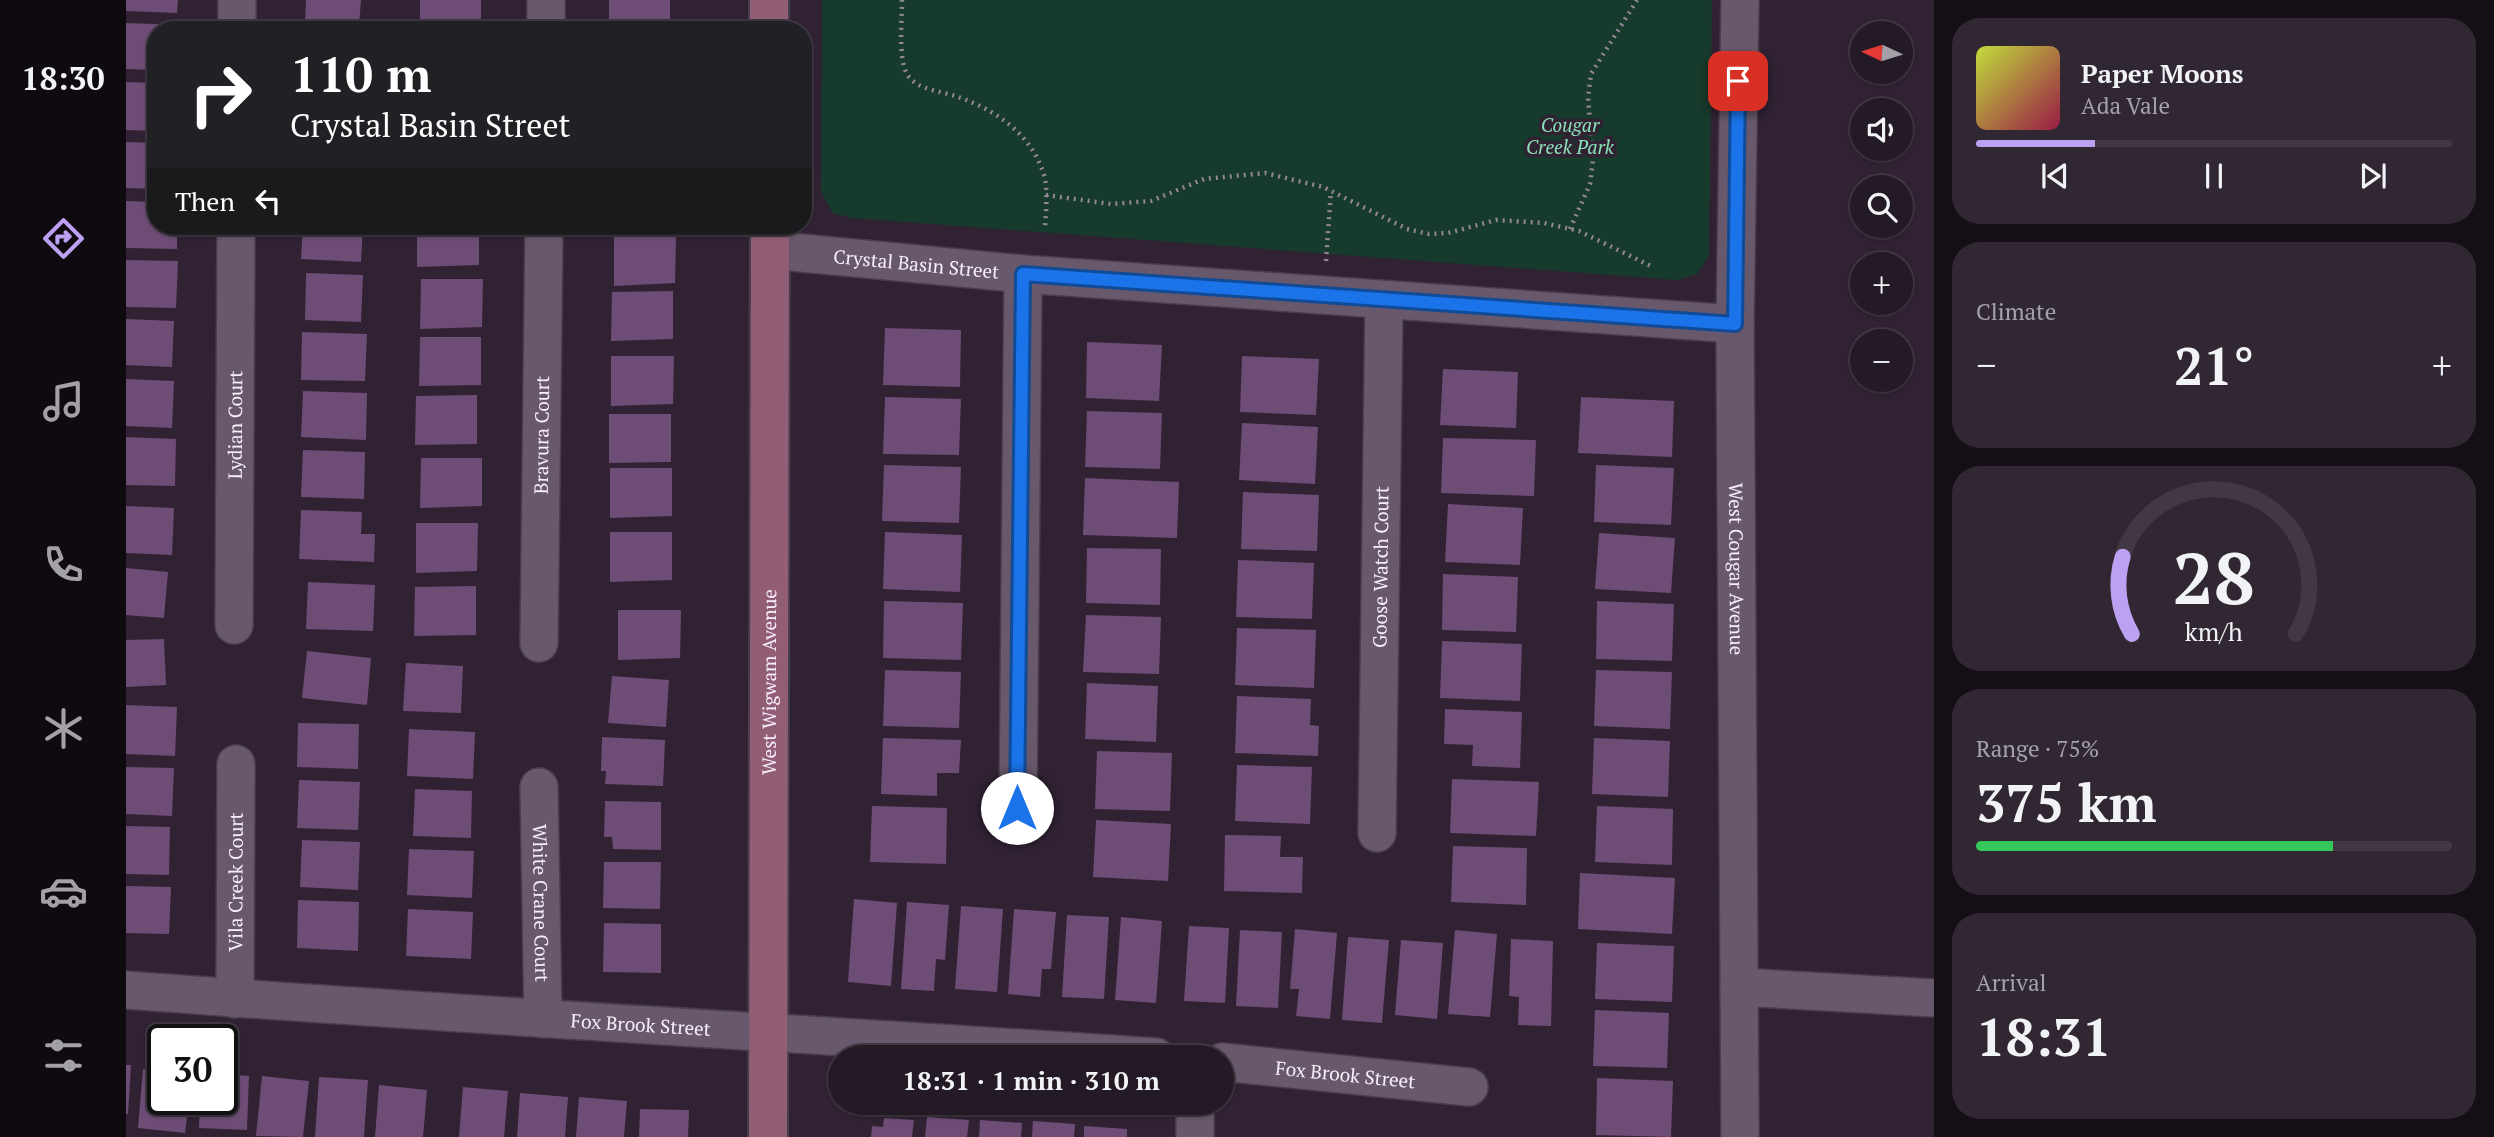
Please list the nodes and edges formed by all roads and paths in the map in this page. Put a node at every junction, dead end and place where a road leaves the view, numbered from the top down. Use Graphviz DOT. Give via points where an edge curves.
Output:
graph roads {
  1 [pos="237,0"];
  2 [pos="546,0"];
  3 [pos="769,0"];
  4 [pos="902,0"];
  5 [pos="1637,0"];
  6 [pos="1740,0"];
  7 [pos="237,21"];
  8 [pos="546,21"];
  9 [pos="769,21"];
  10 [pos="1331,191"];
  11 [pos="1046,195"];
  12 [pos="1045,228"];
  13 [pos="1570,229"];
  14 [pos="236,235"];
  15 [pos="544,235"];
  16 [pos="770,238"];
  17 [pos="1653,267"];
  18 [pos="1023,274"];
  19 [pos="1324,297"];
  20 [pos="1384,301"];
  21 [pos="1735,324"];
  22 [pos="234,625"];
  23 [pos="539,643"];
  24 [pos="236,764"];
  25 [pos="539,787"];
  26 [pos="1017,808"];
  27 [pos="1377,833"];
  28 [pos="1739,987"];
  29 [pos="126,990"];
  30 [pos="1934,998"];
  31 [pos="235,999"];
  32 [pos="543,1019"];
  33 [pos="768,1031"];
  34 [pos="977,1045"];
  35 [pos="1234,1063"];
  36 [pos="1469,1087"];
  37 [pos="1195,1115"];
  38 [pos="768,1137"];
  39 [pos="1195,1137"];
  40 [pos="1740,1137"];
  1 -- 7 [label="street"];
  2 -- 8 [label="street"];
  3 -- 9 [label="street"];
  4 -- 11 [label="path" via="901,41 907,74 933,91 993,111 1021,135 1043,169"];
  5 -- 13 [label="path" via="1591,74 1590,184"];
  6 -- 21 [label="street, West Cougar Avenue"];
  10 -- 11 [label="path" via="1265,173 1204,179 1151,201 1111,204"];
  10 -- 13 [label="path" via="1407,229 1429,234 1496,220"];
  10 -- 19 [label="path"];
  11 -- 12 [label="path"];
  13 -- 17 [label="path"];
  14 -- 22 [label="street, Lydian Court"];
  15 -- 23 [label="street, Bravura Court"];
  16 -- 18 [label="street, Crystal Basin Street"];
  16 -- 33 [label="street, West Wigwam Avenue"];
  18 -- 19 [label="street, Crystal Basin Street"];
  18 -- 26 [label="street"];
  19 -- 20 [label="street, Crystal Basin Street"];
  20 -- 21 [label="street, Crystal Basin Street"];
  20 -- 27 [label="street, Goose Watch Court"];
  21 -- 28 [label="street, West Cougar Avenue"];
  24 -- 31 [label="street, Vila Creek Court"];
  25 -- 32 [label="street, White Crane Court"];
  28 -- 30 [label="street"];
  28 -- 40 [label="street, West Cougar Avenue"];
  29 -- 31 [label="street, Fox Brook Street"];
  31 -- 32 [label="street, Fox Brook Street"];
  32 -- 33 [label="street, Fox Brook Street"];
  33 -- 34 [label="street, Fox Brook Street"];
  33 -- 38 [label="street, West Wigwam Avenue"];
  35 -- 36 [label="street, Fox Brook Street"];
  37 -- 39 [label="street"];
}
